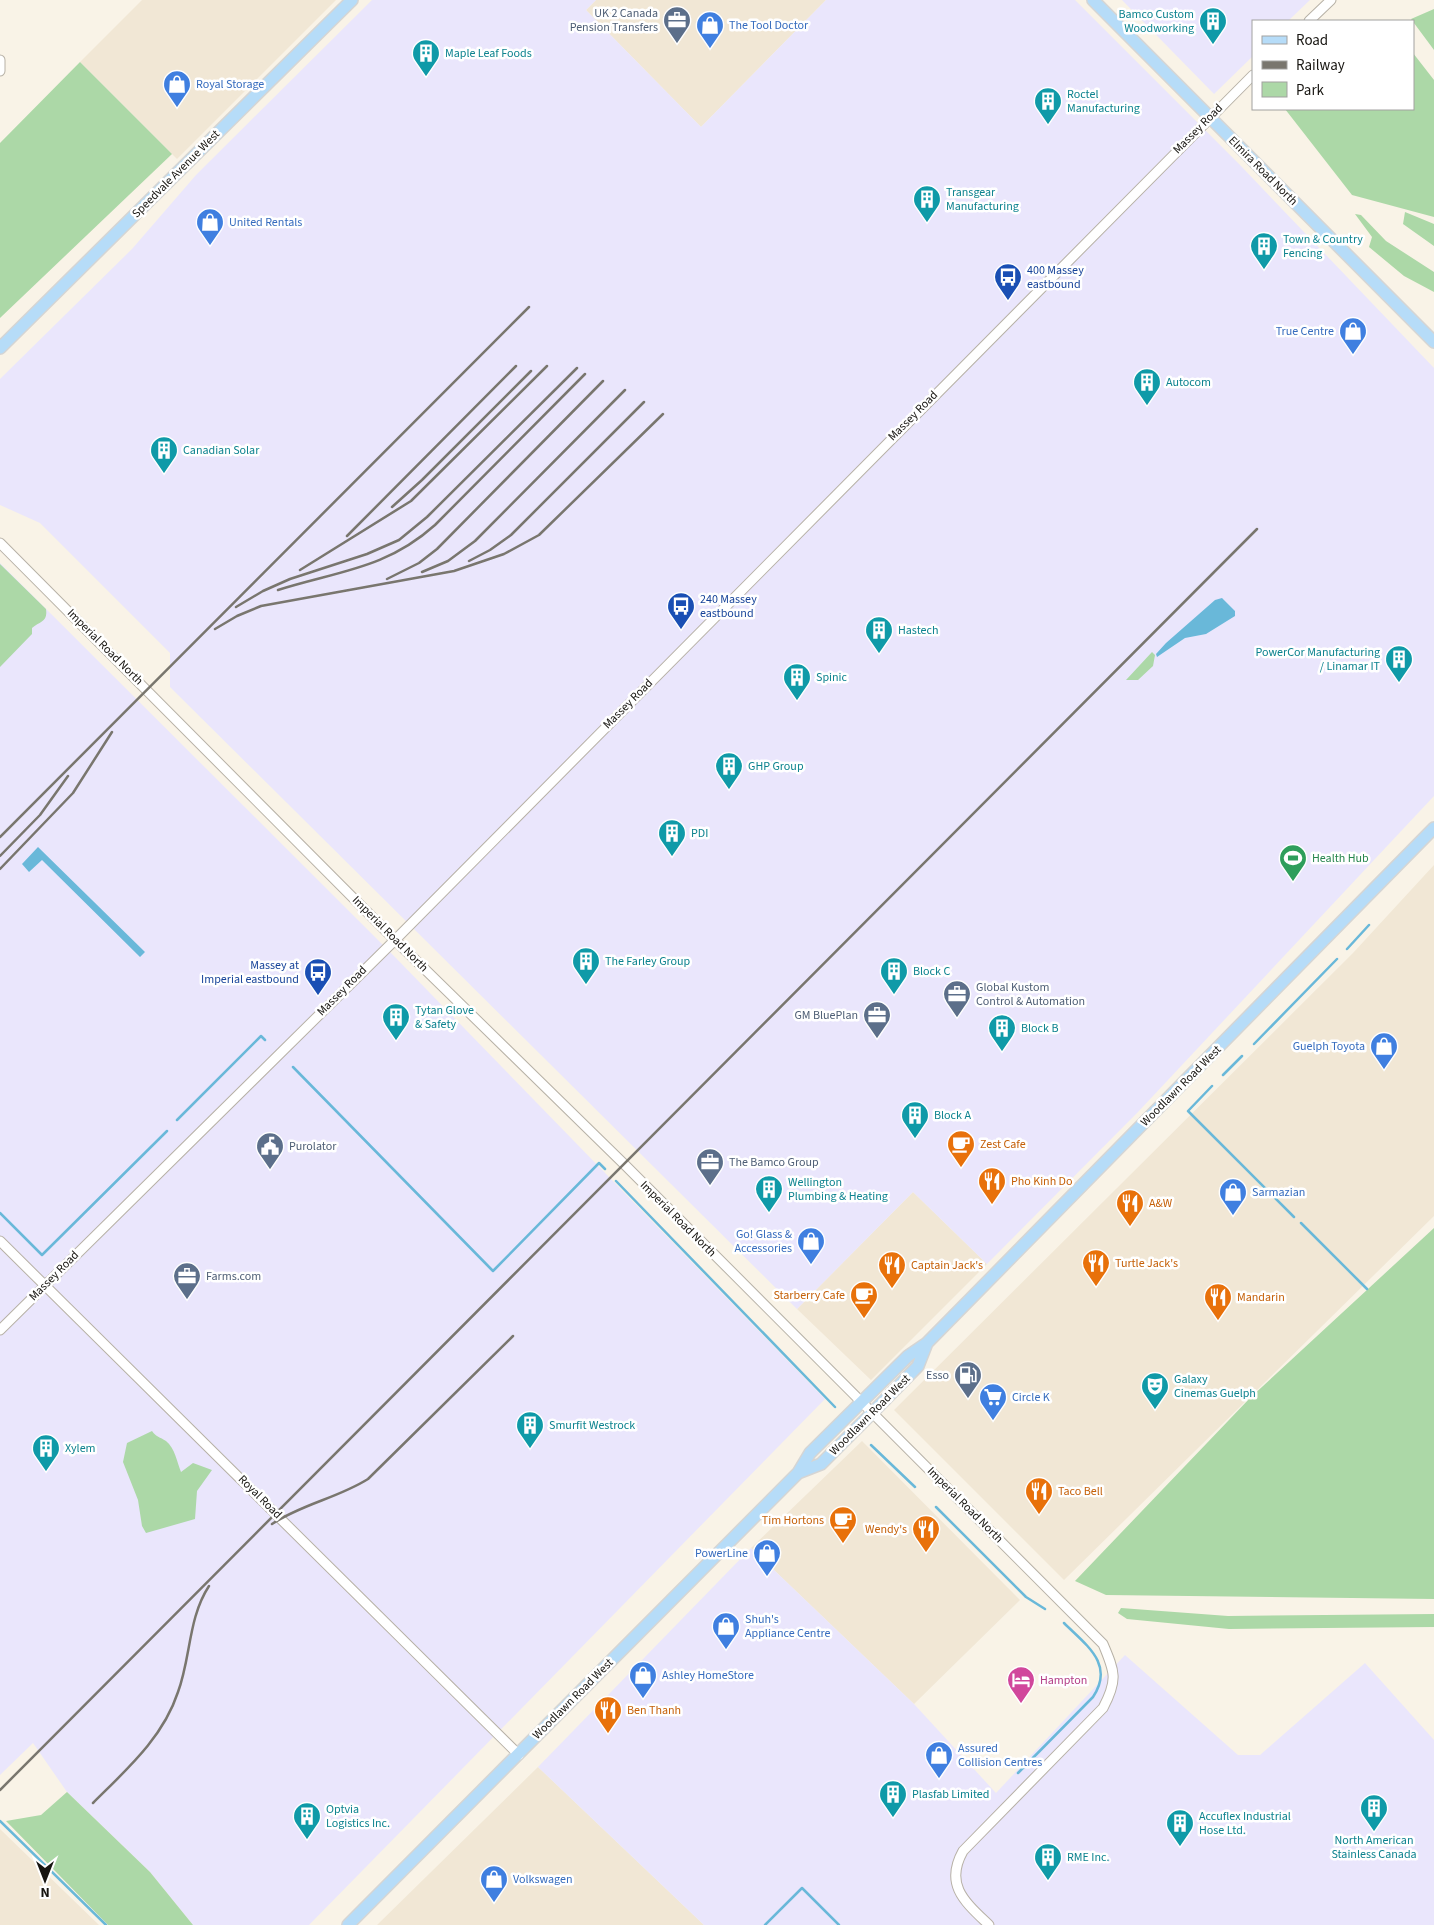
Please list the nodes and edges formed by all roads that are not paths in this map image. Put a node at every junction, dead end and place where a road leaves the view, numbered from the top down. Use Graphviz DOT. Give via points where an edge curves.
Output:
graph roads {
  1 [pos="352,0"];
  2 [pos="1093,0"];
  3 [pos="1331,0"];
  4 [pos="1310,20"];
  5 [pos="0,60"];
  6 [pos="0,71"];
  7 [pos="1252,76"];
  8 [pos="1209,117"];
  9 [pos="1434,342"];
  10 [pos="0,348"];
  11 [pos="0,543"];
  12 [pos="1434,828"];
  13 [pos="395,940"];
  14 [pos="0,1241"];
  15 [pos="45,1285"];
  16 [pos="0,1330"];
  17 [pos="927,1343"];
  18 [pos="861,1402"];
  19 [pos="872,1413"];
  20 [pos="798,1473"];
  21 [pos="519,1755"];
  22 [pos="348,1925"];
  23 [pos="989,1925"];
  1 -- 10 [label="main road, Speedvale Avenue West"];
  2 -- 8 [label="main road, Elmira Road North"];
  3 -- 4 [label="street"];
  5 -- 6 [label="street"];
  7 -- 8 [label="street, Massey Road"];
  8 -- 9 [label="main road, Elmira Road North"];
  8 -- 13 [label="street, Massey Road"];
  11 -- 13 [label="street, Imperial Road North"];
  12 -- 17 [label="main road, Woodlawn Road West"];
  13 -- 15 [label="street, Massey Road"];
  13 -- 18 [label="street, Imperial Road North"];
  14 -- 15 [label="street, Royal Road"];
  15 -- 16 [label="street, Massey Road"];
  15 -- 21 [label="street, Royal Road"];
  17 -- 18 [label="main road, Woodlawn Road West" via="908,1356"];
  17 -- 19 [label="main road, Woodlawn Road West" via="918,1366"];
  18 -- 19 [label="street, Imperial Road North"];
  18 -- 20 [label="main road, Woodlawn Road West" via="810,1453"];
  19 -- 20 [label="main road, Woodlawn Road West" via="822,1464"];
  19 -- 23 [label="street, Imperial Road North" via="1103,1644 1113,1666 1114,1688 1104,1708 963,1851 956,1863 954,1876 958,1889 965,1901"];
  20 -- 21 [label="main road, Woodlawn Road West"];
  21 -- 22 [label="main road, Woodlawn Road West"];
}
